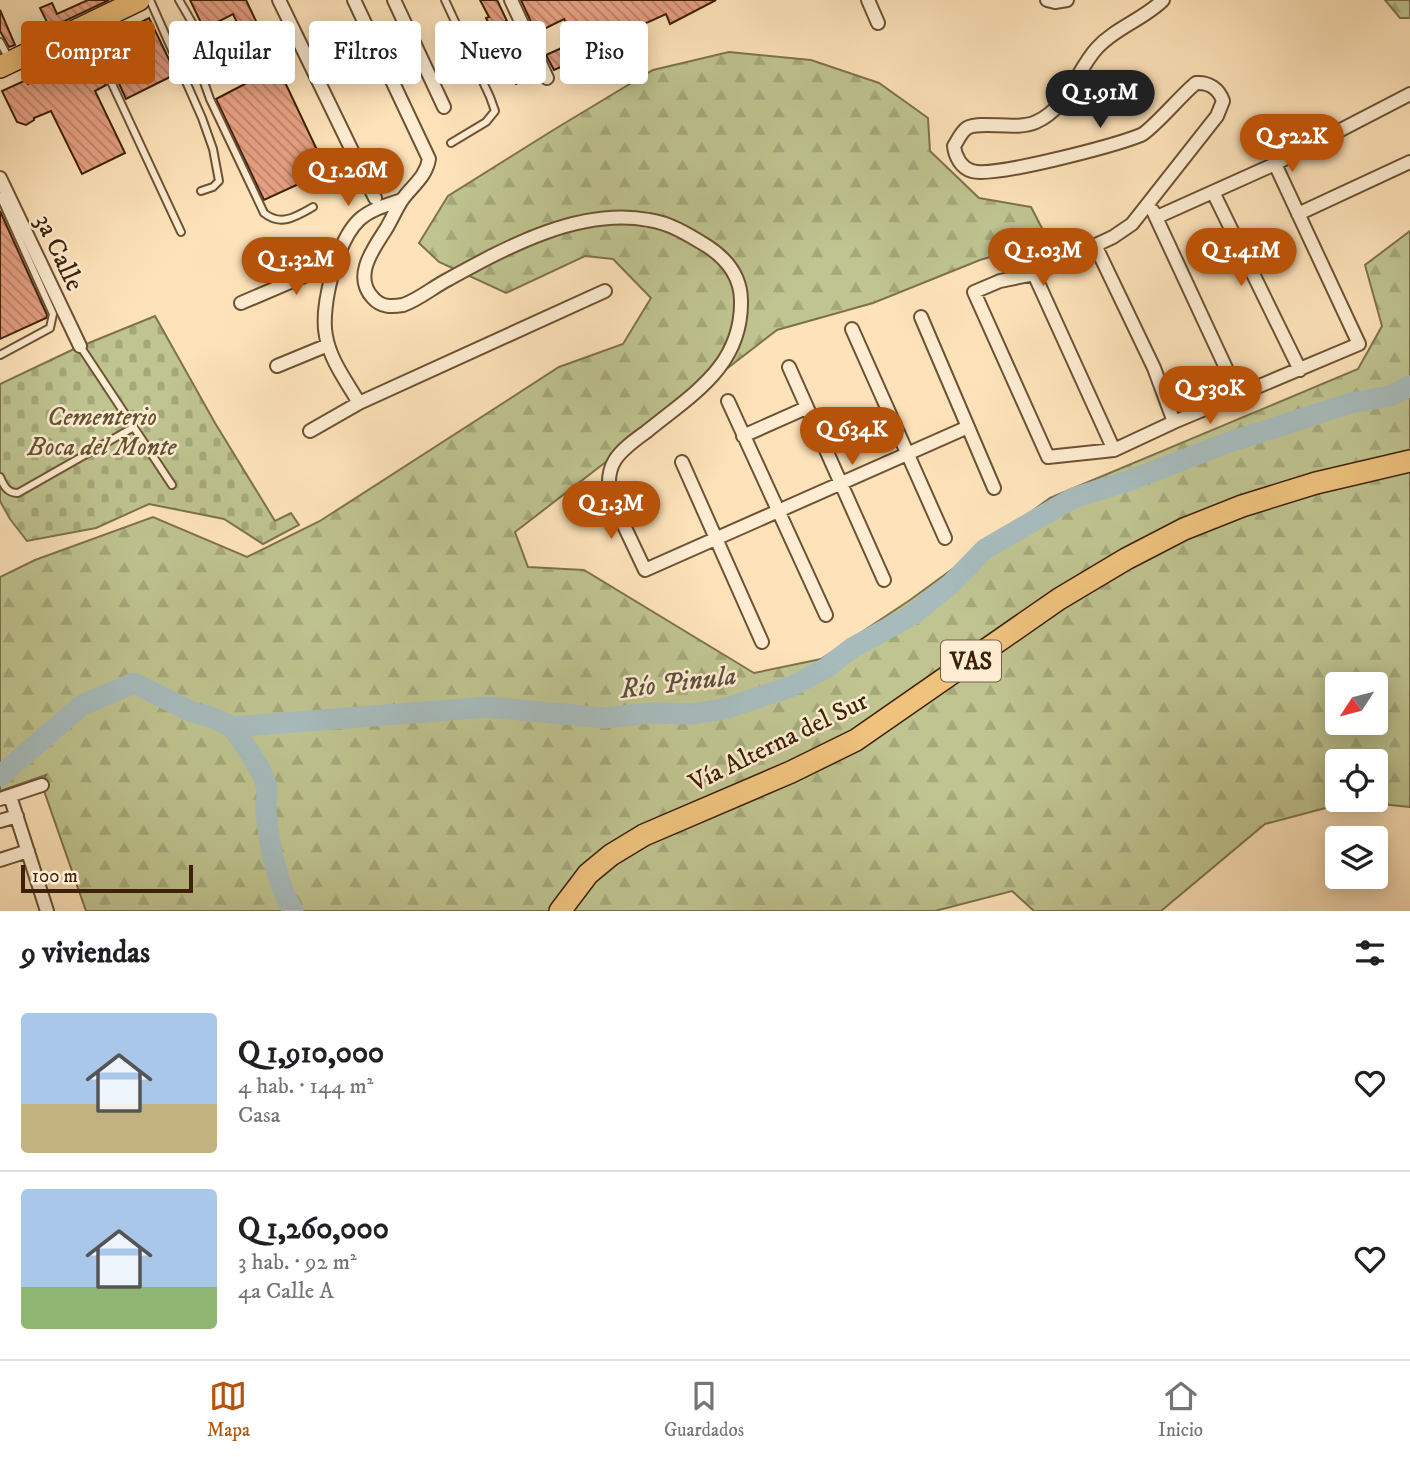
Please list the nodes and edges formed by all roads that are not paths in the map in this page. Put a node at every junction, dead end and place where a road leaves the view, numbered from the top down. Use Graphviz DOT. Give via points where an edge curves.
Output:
graph roads {
  1 [pos="139,0"];
  2 [pos="150,0"];
  3 [pos="179,0"];
  4 [pos="279,0"];
  5 [pos="354,0"];
  6 [pos="394,0"];
  7 [pos="445,0"];
  8 [pos="510,0"];
  9 [pos="868,0"];
  10 [pos="1047,0"];
  11 [pos="1067,0"];
  12 [pos="1163,0"];
  13 [pos="96,21"];
  14 [pos="191,21"];
  15 [pos="878,23"];
  16 [pos="0,42"];
  17 [pos="21,57"];
  18 [pos="5,65"];
  19 [pos="547,78"];
  20 [pos="113,84"];
  21 [pos="205,84"];
  22 [pos="1410,94"];
  23 [pos="444,107"];
  24 [pos="451,143"];
  25 [pos="1410,162"];
  26 [pos="1275,164"];
  27 [pos="0,178"];
  28 [pos="201,191"];
  29 [pos="1213,192"];
  30 [pos="0,196"];
  31 [pos="375,198"];
  32 [pos="402,200"];
  33 [pos="1147,201"];
  34 [pos="313,207"];
  35 [pos="1298,214"];
  36 [pos="1157,217"];
  37 [pos="181,232"];
  38 [pos="1096,247"];
  39 [pos="337,262"];
  40 [pos="1034,274"];
  41 [pos="605,291"];
  42 [pos="242,303"];
  43 [pos="921,317"];
  44 [pos="66,318"];
  45 [pos="50,328"];
  46 [pos="852,329"];
  47 [pos="328,345"];
  48 [pos="80,346"];
  49 [pos="0,355"];
  50 [pos="277,366"];
  51 [pos="789,367"];
  52 [pos="1300,370"];
  53 [pos="1239,396"];
  54 [pos="728,401"];
  55 [pos="359,403"];
  56 [pos="806,408"];
  57 [pos="1174,422"];
  58 [pos="134,427"];
  59 [pos="968,427"];
  60 [pos="310,431"];
  61 [pos="743,436"];
  62 [pos="1114,450"];
  63 [pos="907,454"];
  64 [pos="1410,461"];
  65 [pos="682,462"];
  66 [pos="1410,471"];
  67 [pos="0,477"];
  68 [pos="841,484"];
  69 [pos="172,485"];
  70 [pos="994,488"];
  71 [pos="779,512"];
  72 [pos="945,538"];
  73 [pos="716,540"];
  74 [pos="884,580"];
  75 [pos="826,615"];
  76 [pos="762,642"];
  77 [pos="42,785"];
  78 [pos="5,798"];
  79 [pos="16,816"];
  80 [pos="0,821"];
  81 [pos="28,851"];
  82 [pos="0,860"];
  83 [pos="47,911"];
  84 [pos="559,911"];
  85 [pos="576,911"];
  1 -- 13 [label="main road"];
  2 -- 28 [label="lane" via="213,149 219,181"];
  3 -- 14 [label="lane"];
  4 -- 31 [label="street"];
  5 -- 32 [label="street" via="428,154 425,172"];
  6 -- 23 [label="street"];
  7 -- 24 [label="lane" via="495,111 486,122"];
  8 -- 19 [label="street"];
  9 -- 15 [label="street"];
  10 -- 11 [label="street"];
  12 -- 33 [label="street" via="1097,48 1063,101 1049,114 1023,126 974,126 966,129 954,146 959,160 972,172 1019,167 1145,132 1196,83 1210,84 1221,95 1222,108"];
  16 -- 18 [label="lane"];
  17 -- 18 [label="main road"];
  20 -- 37 [label="lane"];
  21 -- 34 [label="lane" via="264,213 288,221"];
  22 -- 26 [label="street"];
  25 -- 35 [label="street"];
  26 -- 29 [label="street"];
  26 -- 35 [label="street"];
  27 -- 44 [label="street, 3a Calle"];
  29 -- 36 [label="street"];
  29 -- 52 [label="street"];
  30 -- 45 [label="lane" via="52,309"];
  32 -- 39 [label="street" via="361,218 350,230"];
  32 -- 73 [label="street" via="364,271 366,289 384,305 411,302 539,235 589,221 633,218 660,222 726,261 738,281 742,312 728,358 704,386 616,458 608,487 645,570"];
  33 -- 36 [label="street"];
  33 -- 38 [label="street" via="1132,223"];
  35 -- 52 [label="street" via="1359,344"];
  36 -- 53 [label="street"];
  38 -- 40 [label="street"];
  38 -- 57 [label="street" via="1154,368"];
  39 -- 42 [label="street"];
  39 -- 47 [label="street" via="327,301"];
  40 -- 62 [label="street"];
  40 -- 62 [label="street" via="974,292 1037,434 1048,457"];
  41 -- 55 [label="street"];
  43 -- 59 [label="street"];
  44 -- 45 [label="lane"];
  44 -- 48 [label="street, 3a Calle"];
  45 -- 49 [label="lane"];
  46 -- 63 [label="street"];
  47 -- 50 [label="street"];
  47 -- 55 [label="street"];
  48 -- 58 [label="lane"];
  51 -- 56 [label="street"];
  52 -- 53 [label="street"];
  53 -- 57 [label="street"];
  54 -- 61 [label="street"];
  55 -- 60 [label="street"];
  56 -- 61 [label="street"];
  56 -- 68 [label="street"];
  57 -- 62 [label="street"];
  58 -- 67 [label="lane" via="18,493 9,492"];
  58 -- 69 [label="lane"];
  59 -- 63 [label="street"];
  59 -- 70 [label="street"];
  61 -- 71 [label="street"];
  63 -- 68 [label="street"];
  63 -- 72 [label="street"];
  64 -- 84 [label="main road, Vía Alterna del Sur / VAS" via="1316,482 1242,506 1126,559 1059,599 856,740 644,835 611,855"];
  65 -- 73 [label="street"];
  66 -- 85 [label="main road, Vía Alterna del Sur / VAS" via="1246,516 1147,561 1067,609 861,752 798,785 683,832 620,866 598,883"];
  68 -- 71 [label="street"];
  68 -- 74 [label="street"];
  71 -- 73 [label="street"];
  71 -- 75 [label="street"];
  73 -- 76 [label="street"];
  77 -- 78 [label="street"];
  78 -- 79 [label="street"];
  79 -- 80 [label="street"];
  79 -- 81 [label="street"];
  81 -- 82 [label="street"];
  81 -- 83 [label="street"];
}
